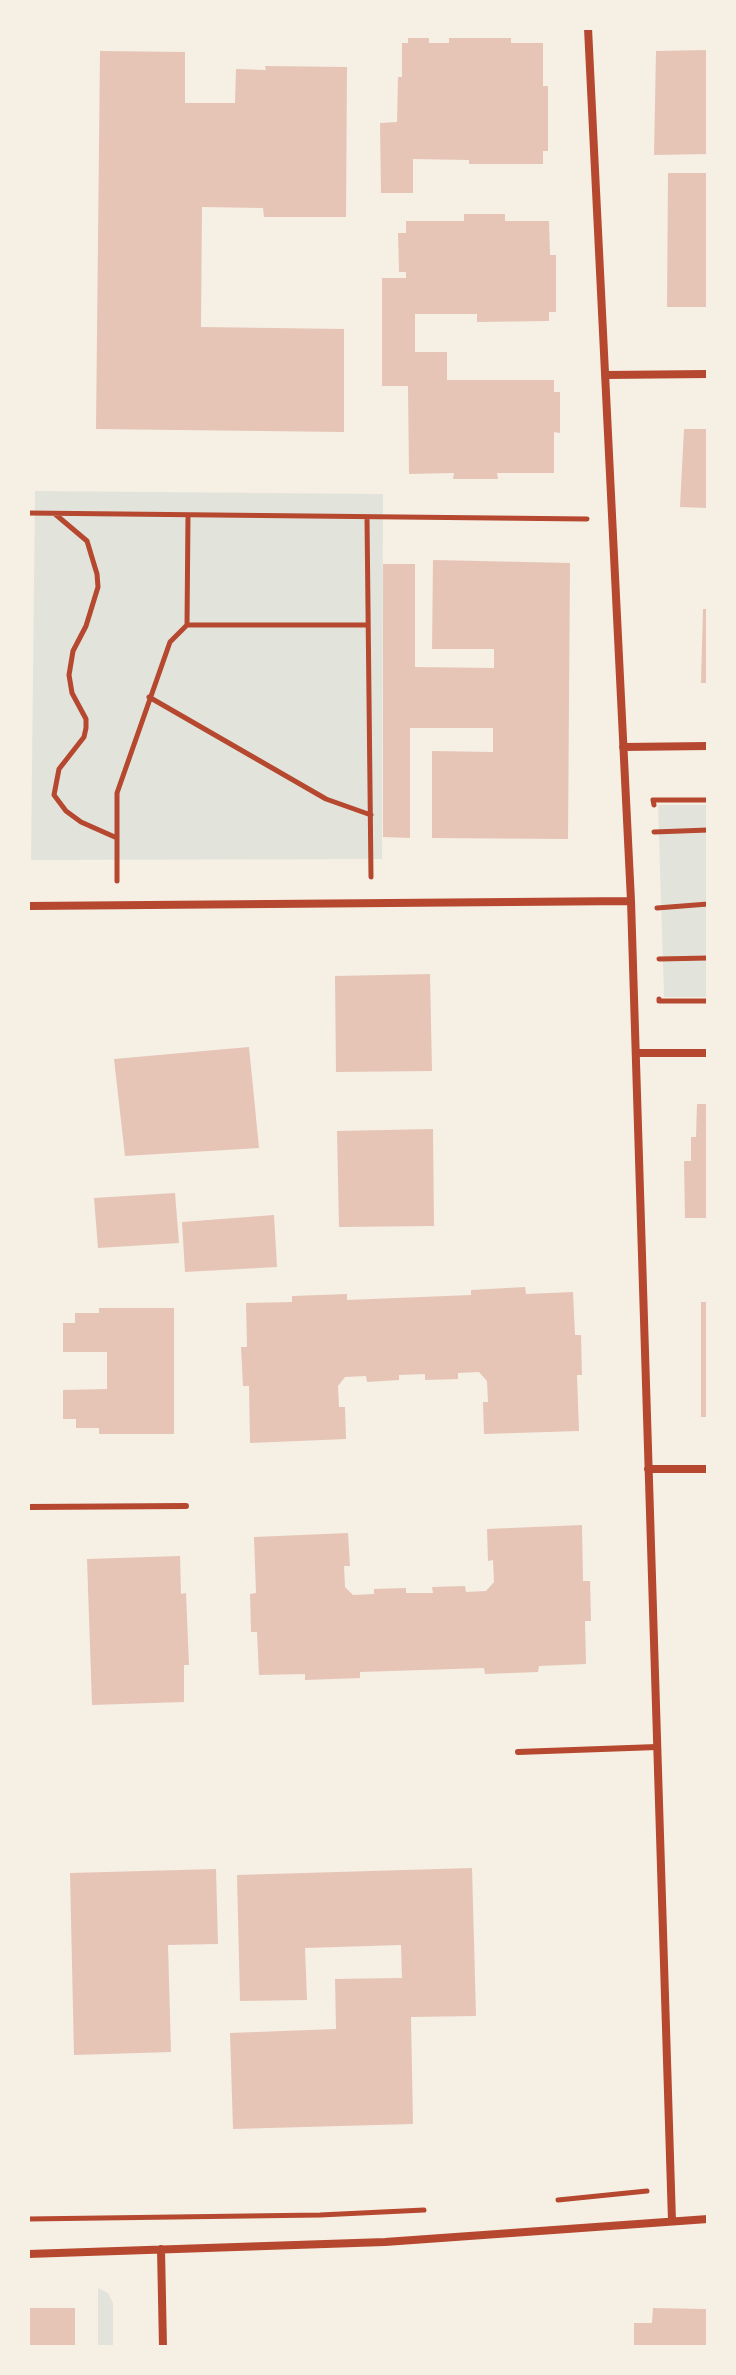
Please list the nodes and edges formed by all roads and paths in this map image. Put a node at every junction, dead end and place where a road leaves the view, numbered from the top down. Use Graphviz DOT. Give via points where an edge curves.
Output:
graph roads {
  1 [pos="588,28"];
  2 [pos="708,374"];
  3 [pos="605,375"];
  4 [pos="28,513"];
  5 [pos="55,514"];
  6 [pos="188,515"];
  7 [pos="367,518"];
  8 [pos="612,519"];
  9 [pos="187,625"];
  10 [pos="368,625"];
  11 [pos="149,697"];
  12 [pos="708,746"];
  13 [pos="623,747"];
  14 [pos="708,800"];
  15 [pos="654,811"];
  16 [pos="371,815"];
  17 [pos="654,822"];
  18 [pos="708,830"];
  19 [pos="117,838"];
  20 [pos="371,884"];
  21 [pos="117,888"];
  22 [pos="656,893"];
  23 [pos="631,901"];
  24 [pos="708,904"];
  25 [pos="28,906"];
  26 [pos="656,908"];
  27 [pos="657,921"];
  28 [pos="657,947"];
  29 [pos="708,958"];
  30 [pos="658,960"];
  31 [pos="658,973"];
  32 [pos="659,987"];
  33 [pos="708,1001"];
  34 [pos="636,1053"];
  35 [pos="708,1053"];
  36 [pos="648,1469"];
  37 [pos="708,1469"];
  38 [pos="186,1506"];
  39 [pos="28,1507"];
  40 [pos="657,1747"];
  41 [pos="518,1752"];
  42 [pos="671,2189"];
  43 [pos="546,2201"];
  44 [pos="434,2209"];
  45 [pos="28,2219"];
  46 [pos="708,2219"];
  47 [pos="672,2221"];
  48 [pos="161,2249"];
  49 [pos="28,2254"];
  50 [pos="163,2347"];
  1 -- 3 [label="street"];
  2 -- 3 [label="street"];
  3 -- 8 [label="street"];
  4 -- 5 [label="path"];
  5 -- 6 [label="path"];
  5 -- 19 [label="path" via="87,541 98,587 69,675 86,728 59,769 54,795 81,822"];
  6 -- 7 [label="path"];
  6 -- 9 [label="path"];
  7 -- 8 [label="path"];
  7 -- 10 [label="path"];
  8 -- 13 [label="street"];
  9 -- 10 [label="path"];
  9 -- 11 [label="path" via="170,642"];
  10 -- 16 [label="path"];
  11 -- 16 [label="path" via="326,799"];
  11 -- 19 [label="path" via="117,793"];
  12 -- 13 [label="street"];
  13 -- 23 [label="street"];
  14 -- 15 [label="path" via="653,800"];
  16 -- 20 [label="path"];
  17 -- 18 [label="path" via="654,832"];
  19 -- 21 [label="path"];
  22 -- 26 [label="path"];
  23 -- 25 [label="street"];
  23 -- 34 [label="street"];
  24 -- 26 [label="path"];
  26 -- 27 [label="path"];
  28 -- 30 [label="path"];
  29 -- 30 [label="path"];
  30 -- 31 [label="path"];
  32 -- 33 [label="path" via="659,1001"];
  34 -- 35 [label="street"];
  34 -- 36 [label="street"];
  36 -- 37 [label="street"];
  36 -- 40 [label="street"];
  38 -- 39 [label="lane"];
  40 -- 41 [label="lane"];
  40 -- 42 [label="street"];
  42 -- 43 [label="path"];
  42 -- 47 [label="street"];
  44 -- 45 [label="path"];
  46 -- 47 [label="street"];
  47 -- 48 [label="street" via="385,2242"];
  48 -- 49 [label="street"];
  48 -- 50 [label="street"];
}
